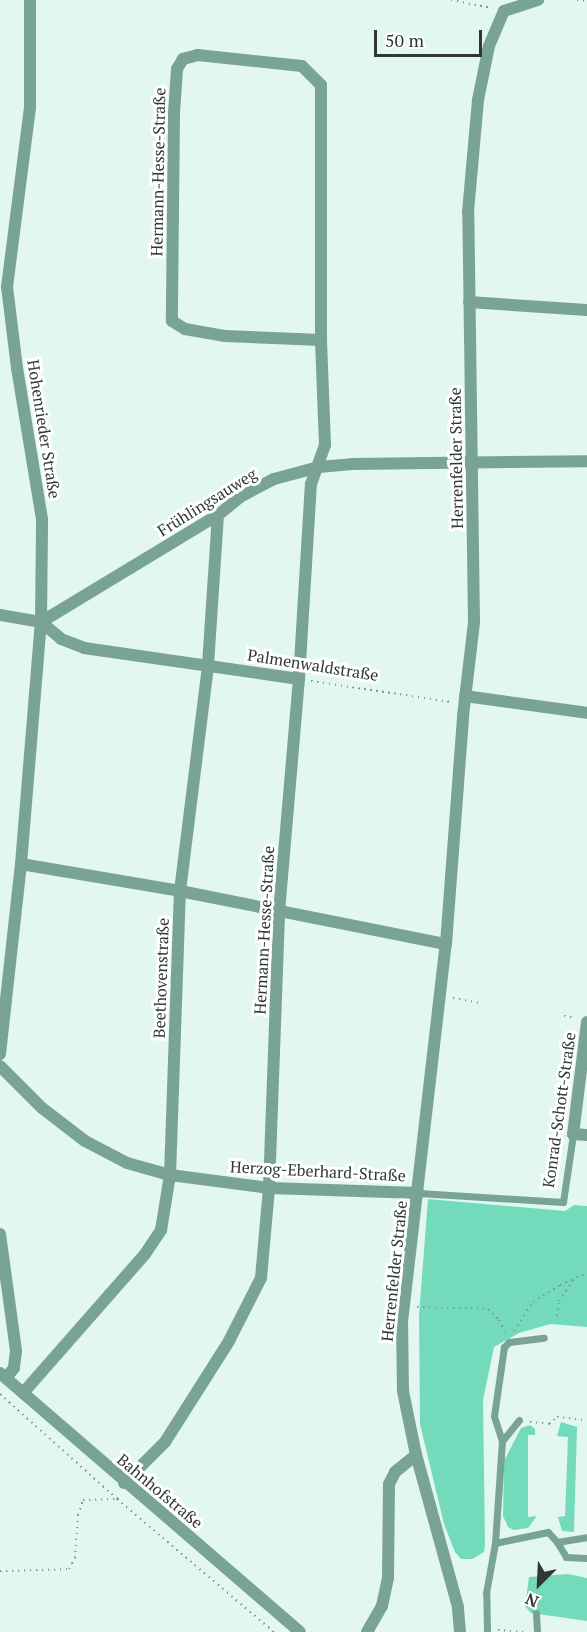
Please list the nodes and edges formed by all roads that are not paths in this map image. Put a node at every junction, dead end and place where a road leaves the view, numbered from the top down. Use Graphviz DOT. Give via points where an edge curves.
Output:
graph roads {
  1 [pos="30,0"];
  2 [pos="538,0"];
  3 [pos="470,302"];
  4 [pos="587,310"];
  5 [pos="321,339"];
  6 [pos="587,461"];
  7 [pos="473,463"];
  8 [pos="319,467"];
  9 [pos="218,515"];
  10 [pos="0,615"];
  11 [pos="41,622"];
  12 [pos="208,665"];
  13 [pos="299,679"];
  14 [pos="465,696"];
  15 [pos="587,713"];
  16 [pos="21,864"];
  17 [pos="180,891"];
  18 [pos="279,912"];
  19 [pos="446,944"];
  20 [pos="587,1022"];
  21 [pos="0,1054"];
  22 [pos="0,1066"];
  23 [pos="573,1134"];
  24 [pos="587,1135"];
  25 [pos="170,1175"];
  26 [pos="268,1188"];
  27 [pos="418,1192"];
  28 [pos="0,1234"];
  29 [pos="544,1338"];
  30 [pos="3,1376"];
  31 [pos="23,1393"];
  32 [pos="519,1420"];
  33 [pos="502,1441"];
  34 [pos="417,1455"];
  35 [pos="126,1485"];
  36 [pos="587,1537"];
  37 [pos="557,1542"];
  38 [pos="495,1543"];
  39 [pos="587,1558"];
  40 [pos="536,1613"];
  41 [pos="487,1630"];
  42 [pos="300,1632"];
  43 [pos="367,1632"];
  44 [pos="460,1632"];
  45 [pos="537,1632"];
  1 -- 11 [label="street, Hohenrieder Straße" via="30,108 7,287 42,519"];
  2 -- 3 [label="street, Herrenfelder Straße" via="504,11 489,46 478,100 468,212"];
  3 -- 4 [label="street"];
  3 -- 7 [label="street, Herrenfelder Straße"];
  5 -- 5 [label="street, Hermann-Hesse-Straße" via="321,85 302,66 198,55 183,59 177,69 174,113 172,321 185,329 225,336"];
  5 -- 8 [label="street, Hermann-Hesse-Straße" via="325,446"];
  6 -- 7 [label="street, Frühlingsauweg"];
  7 -- 8 [label="street, Frühlingsauweg"];
  7 -- 14 [label="street, Herrenfelder Straße" via="474,622"];
  8 -- 9 [label="street, Frühlingsauweg" via="274,479 240,497"];
  8 -- 13 [label="street, Hermann-Hesse-Straße" via="311,484"];
  9 -- 11 [label="street, Frühlingsauweg"];
  9 -- 12 [label="street, Beethovenstraße"];
  10 -- 11 [label="street"];
  11 -- 12 [label="street, Palmenwaldstraße" via="61,639 84,648"];
  11 -- 16 [label="street, Hohenrieder Straße"];
  12 -- 13 [label="street, Palmenwaldstraße"];
  12 -- 17 [label="street, Beethovenstraße"];
  13 -- 18 [label="street, Hermann-Hesse-Straße"];
  14 -- 15 [label="street"];
  14 -- 19 [label="street, Herrenfelder Straße"];
  16 -- 17 [label="street"];
  16 -- 21 [label="street, Hohenrieder Straße"];
  17 -- 18 [label="street"];
  17 -- 25 [label="street, Beethovenstraße"];
  18 -- 19 [label="street"];
  18 -- 26 [label="street, Hermann-Hesse-Straße"];
  19 -- 27 [label="street, Herrenfelder Straße"];
  20 -- 23 [label="street, Konrad-Schott-Straße"];
  22 -- 25 [label="street, Herzog-Eberhard-Straße" via="42,1108 85,1141 127,1163"];
  23 -- 24 [label="street"];
  23 -- 27 [label="lane, Konrad-Schott-Straße" via="563,1202"];
  25 -- 26 [label="street, Herzog-Eberhard-Straße"];
  25 -- 31 [label="street, Beethovenstraße" via="161,1230 156,1238"];
  26 -- 27 [label="street, Herzog-Eberhard-Straße"];
  26 -- 35 [label="street, Hermann-Hesse-Straße" via="261,1278 229,1341 165,1442"];
  27 -- 34 [label="street, Herrenfelder Straße" via="404,1306 403,1391"];
  28 -- 30 [label="street" via="16,1351 14,1368"];
  29 -- 33 [label="lane" via="510,1342 504,1347 494,1416"];
  30 -- 31 [label="street, Bahnhofstraße"];
  31 -- 35 [label="street, Bahnhofstraße"];
  32 -- 33 [label="lane"];
  33 -- 38 [label="lane"];
  34 -- 43 [label="street" via="395,1472 389,1484 388,1578 382,1606"];
  34 -- 44 [label="street, Herrenfelder Straße" via="458,1607"];
  35 -- 42 [label="street, Bahnhofstraße"];
  36 -- 37 [label="lane"];
  37 -- 38 [label="lane" via="548,1532"];
  37 -- 39 [label="lane" via="566,1557"];
  38 -- 41 [label="lane" via="486,1593"];
  40 -- 45 [label="lane"];
}
